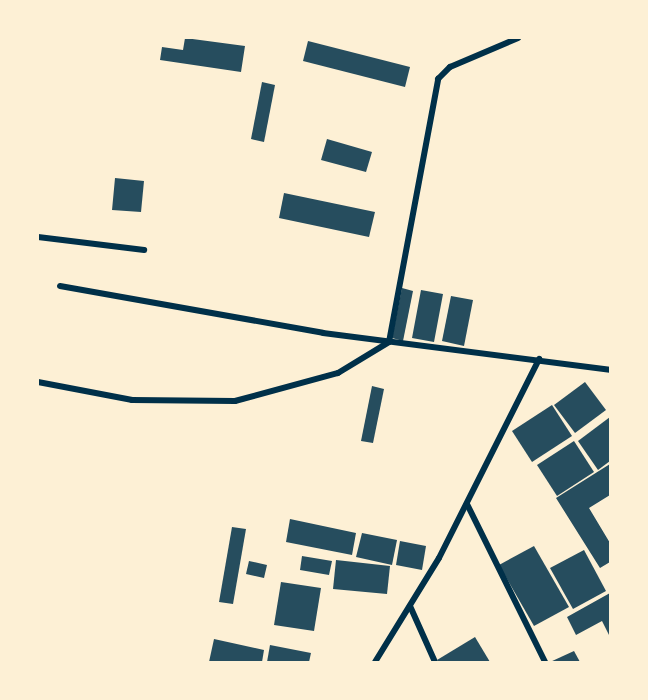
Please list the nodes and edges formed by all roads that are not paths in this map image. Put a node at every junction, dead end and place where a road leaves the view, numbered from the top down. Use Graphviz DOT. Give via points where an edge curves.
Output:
graph roads {
  1 [pos="518,38"];
  2 [pos="38,237"];
  3 [pos="144,250"];
  4 [pos="60,286"];
  5 [pos="389,342"];
  6 [pos="539,359"];
  7 [pos="610,370"];
  8 [pos="38,382"];
  9 [pos="467,504"];
  10 [pos="410,606"];
  11 [pos="375,663"];
  12 [pos="435,663"];
  13 [pos="545,663"];
  1 -- 5 [label="street" via="450,67 438,79"];
  2 -- 3 [label="street"];
  4 -- 5 [label="street"];
  5 -- 6 [label="street"];
  5 -- 8 [label="street" via="338,373 235,401 132,400"];
  6 -- 7 [label="street"];
  6 -- 9 [label="street"];
  9 -- 10 [label="street"];
  9 -- 13 [label="street"];
  10 -- 11 [label="street"];
  10 -- 12 [label="street"];
}
